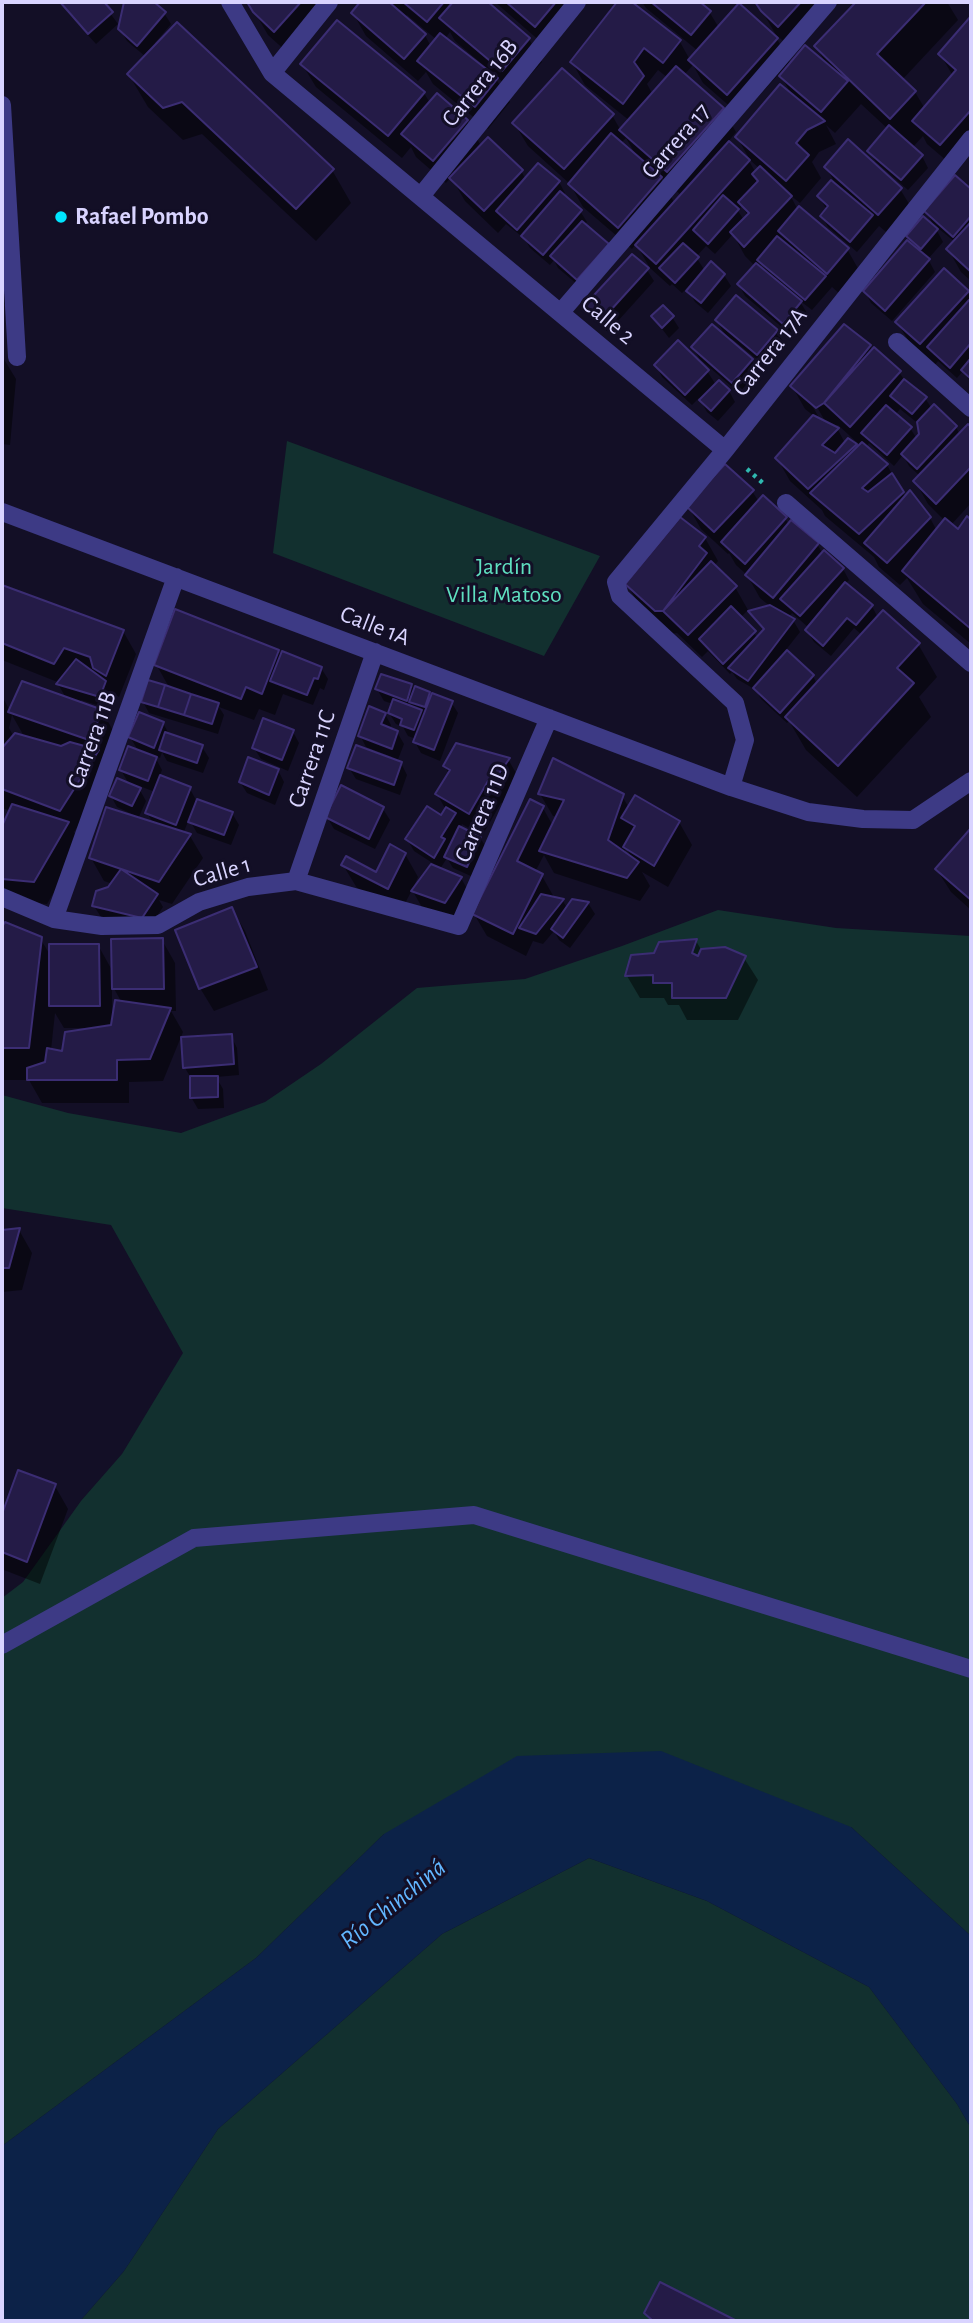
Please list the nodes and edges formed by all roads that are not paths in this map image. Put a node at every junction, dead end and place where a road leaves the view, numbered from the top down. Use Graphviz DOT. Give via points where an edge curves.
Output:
graph roads {
  1 [pos="230,2"];
  2 [pos="329,2"];
  3 [pos="577,2"];
  4 [pos="828,2"];
  5 [pos="272,73"];
  6 [pos="2,105"];
  7 [pos="969,146"];
  8 [pos="421,196"];
  9 [pos="561,312"];
  10 [pos="897,342"];
  11 [pos="17,357"];
  12 [pos="971,408"];
  13 [pos="725,450"];
  14 [pos="786,503"];
  15 [pos="2,512"];
  16 [pos="176,577"];
  17 [pos="375,652"];
  18 [pos="971,663"];
  19 [pos="549,718"];
  20 [pos="971,780"];
  21 [pos="731,787"];
  22 [pos="296,881"];
  23 [pos="2,897"];
  24 [pos="54,919"];
  25 [pos="459,926"];
  26 [pos="2,1644"];
  27 [pos="971,1668"];
  1 -- 5 [label="street, Calle 2"];
  2 -- 5 [label="street"];
  3 -- 8 [label="street, Carrera 16B"];
  4 -- 9 [label="street, Carrera 17"];
  5 -- 8 [label="street, Calle 2"];
  6 -- 11 [label="street"];
  7 -- 13 [label="street, Carrera 17A"];
  8 -- 9 [label="street, Calle 2"];
  9 -- 13 [label="street, Calle 2"];
  10 -- 12 [label="street"];
  13 -- 21 [label="street, Carrera 17A" via="616,582 620,596 735,703 745,740"];
  14 -- 18 [label="street"];
  15 -- 16 [label="street, Calle 1A"];
  16 -- 17 [label="street, Calle 1A"];
  16 -- 24 [label="street, Carrera 11B"];
  17 -- 19 [label="street, Calle 1A"];
  17 -- 22 [label="street, Carrera 11C"];
  19 -- 21 [label="street, Calle 1A"];
  19 -- 25 [label="street, Carrera 11D"];
  20 -- 21 [label="street, Calle 1A" via="913,820 808,812"];
  22 -- 24 [label="street, Calle 1" via="248,887 199,902 158,925 102,926"];
  22 -- 25 [label="street, Calle 1"];
  23 -- 24 [label="street, Calle 1"];
  26 -- 27 [label="street" via="194,1538 474,1516"];
}
